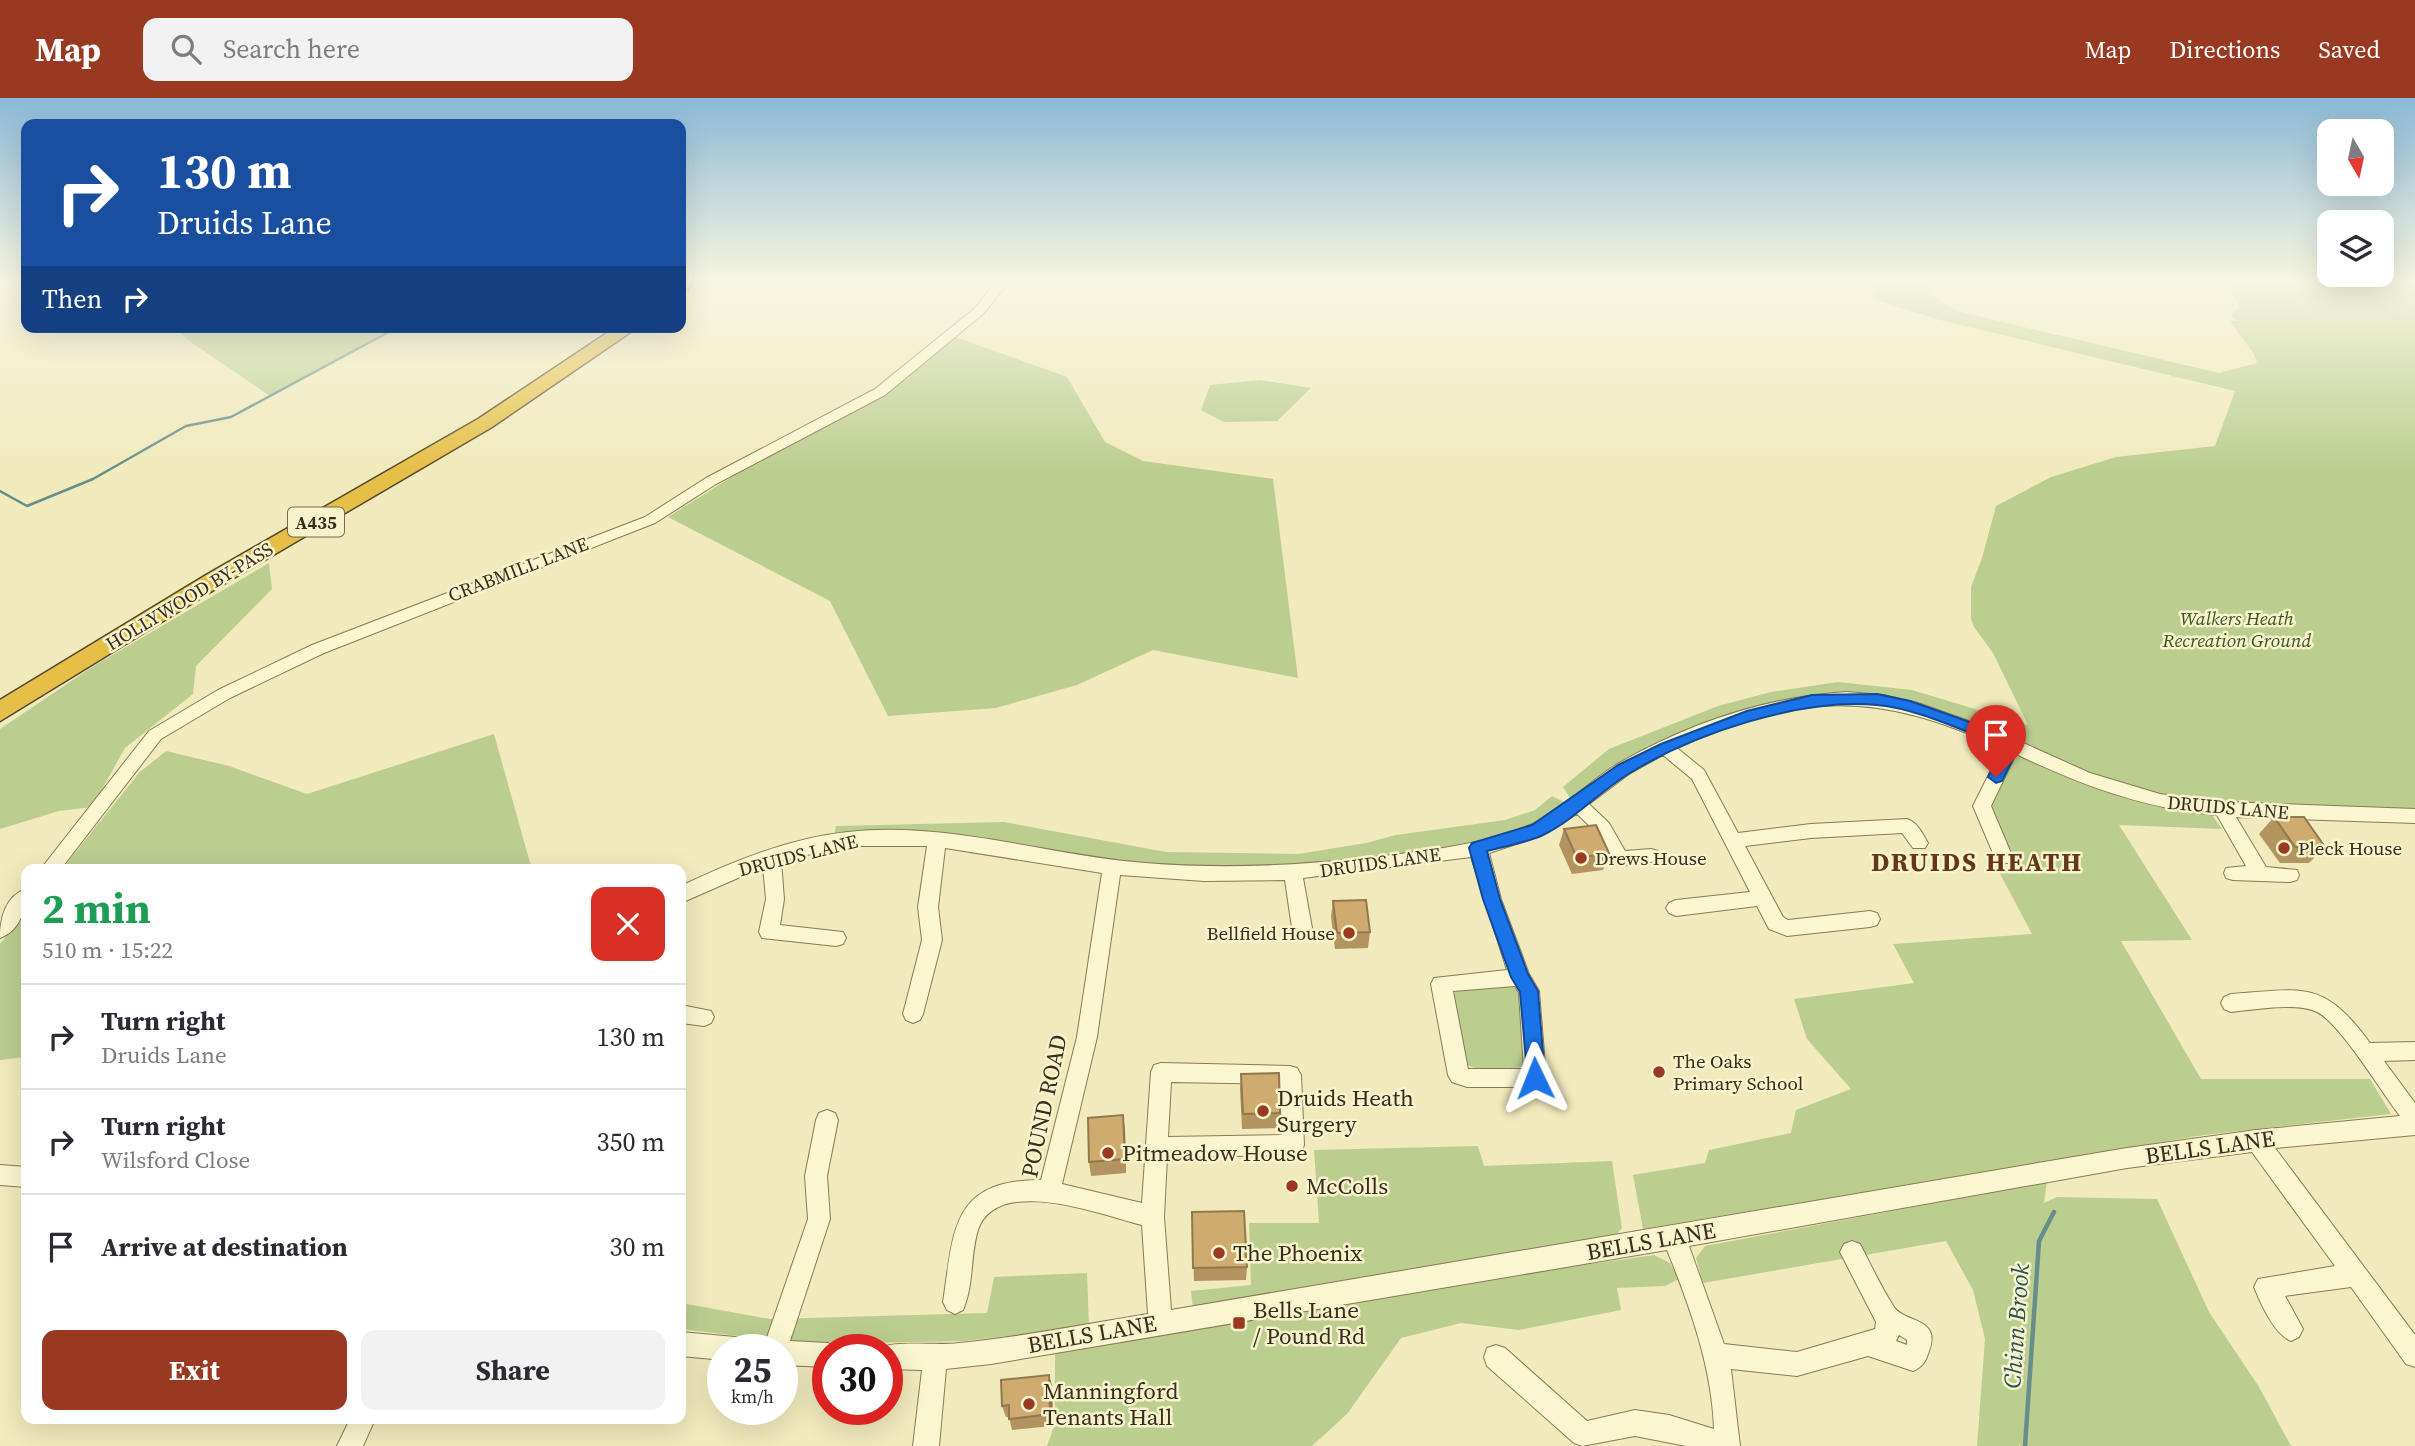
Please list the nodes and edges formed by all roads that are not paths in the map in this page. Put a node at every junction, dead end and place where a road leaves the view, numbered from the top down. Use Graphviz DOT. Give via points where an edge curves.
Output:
graph roads {
  1 [pos="586,344"];
  2 [pos="604,344"];
  3 [pos="938,344"];
  4 [pos="0,696"];
  5 [pos="0,712"];
  6 [pos="2013,743"];
  7 [pos="1666,748"];
  8 [pos="1577,804"];
  9 [pos="2223,810"];
  10 [pos="2415,816"];
  11 [pos="937,841"];
  12 [pos="1732,841"];
  13 [pos="1919,843"];
  14 [pos="1478,848"];
  15 [pos="1651,856"];
  16 [pos="772,858"];
  17 [pos="2004,858"];
  18 [pos="54,864"];
  19 [pos="1112,867"];
  20 [pos="2259,872"];
  21 [pos="2233,873"];
  22 [pos="1293,874"];
  23 [pos="2290,875"];
  24 [pos="686,893"];
  25 [pos="1761,898"];
  26 [pos="21,903"];
  27 [pos="1676,908"];
  28 [pos="1871,919"];
  29 [pos="1302,928"];
  30 [pos="0,930"];
  31 [pos="836,938"];
  32 [pos="1520,977"];
  33 [pos="2231,1003"];
  34 [pos="913,1014"];
  35 [pos="686,1015"];
  36 [pos="704,1017"];
  37 [pos="2415,1051"];
  38 [pos="2365,1052"];
  39 [pos="827,1120"];
  40 [pos="2415,1122"];
  41 [pos="2256,1140"];
  42 [pos="1157,1147"];
  43 [pos="0,1175"];
  44 [pos="21,1177"];
  45 [pos="1049,1191"];
  46 [pos="1153,1217"];
  47 [pos="1675,1238"];
  48 [pos="1852,1252"];
  49 [pos="2354,1275"];
  50 [pos="955,1303"];
  51 [pos="1888,1320"];
  52 [pos="1160,1322"];
  53 [pos="2291,1329"];
  54 [pos="780,1334"];
  55 [pos="686,1344"];
  56 [pos="1869,1345"];
  57 [pos="707,1346"];
  58 [pos="1717,1355"];
  59 [pos="2415,1355"];
  60 [pos="903,1357"];
  61 [pos="1496,1357"];
  62 [pos="935,1358"];
  63 [pos="361,1424"];
  64 [pos="1588,1440"];
  65 [pos="350,1446"];
  66 [pos="926,1446"];
  67 [pos="1727,1446"];
  1 -- 4 [label="highway, HOLLYWOOD BY-PASS / A435" via="476,417 61,656"];
  2 -- 5 [label="highway, HOLLYWOOD BY-PASS / A435" via="485,423 214,580"];
  3 -- 18 [label="street, CRABMILL LANE" via="880,391 711,481 650,520 318,649 224,694 155,735"];
  6 -- 7 [label="street, DRUIDS LANE" via="1905,705 1843,698 1775,708"];
  6 -- 9 [label="street, DRUIDS LANE" via="2122,791 2172,804"];
  6 -- 17 [label="street" via="1982,806"];
  7 -- 8 [label="street, DRUIDS LANE" via="1624,769"];
  7 -- 12 [label="street" via="1698,775"];
  8 -- 14 [label="street, DRUIDS LANE" via="1538,830"];
  8 -- 15 [label="street" via="1603,828 1620,859"];
  9 -- 10 [label="street, DRUIDS LANE" via="2360,818"];
  9 -- 20 [label="street"];
  11 -- 16 [label="street, DRUIDS LANE" via="850,839"];
  11 -- 19 [label="street, DRUIDS LANE"];
  11 -- 34 [label="street" via="928,907 932,940"];
  12 -- 13 [label="street" via="1907,826"];
  12 -- 25 [label="street"];
  14 -- 22 [label="street, DRUIDS LANE"];
  14 -- 32 [label="street"];
  16 -- 24 [label="street, DRUIDS LANE"];
  16 -- 31 [label="street" via="775,900 769,932"];
  19 -- 22 [label="street, DRUIDS LANE"];
  19 -- 45 [label="street, POUND ROAD" via="1087,1037"];
  20 -- 21 [label="street"];
  20 -- 23 [label="street"];
  22 -- 29 [label="street"];
  25 -- 27 [label="street"];
  25 -- 28 [label="street" via="1776,923 1787,928"];
  26 -- 30 [label="street"];
  32 -- 32 [label="street" via="1529,991 1535,1078 1459,1075 1441,984"];
  33 -- 38 [label="street" via="2305,1000 2323,1004"];
  35 -- 36 [label="street"];
  37 -- 38 [label="street"];
  38 -- 40 [label="street"];
  39 -- 54 [label="street" via="816,1176 819,1219"];
  40 -- 41 [label="street, BELLS LANE"];
  41 -- 47 [label="street, BELLS LANE" via="2127,1158"];
  41 -- 49 [label="street"];
  42 -- 42 [label="street" via="1161,1072 1290,1075 1293,1145"];
  42 -- 46 [label="street"];
  43 -- 44 [label="street"];
  45 -- 46 [label="street, POUND ROAD"];
  45 -- 50 [label="street" via="1012,1189 978,1207 968,1224"];
  46 -- 52 [label="street"];
  47 -- 52 [label="street, BELLS LANE"];
  47 -- 58 [label="street"];
  48 -- 51 [label="street"];
  49 -- 53 [label="street" via="2266,1287"];
  49 -- 59 [label="street"];
  51 -- 56 [label="street" via="1889,1330 1883,1339"];
  51 -- 56 [label="street" via="1914,1328 1919,1349 1913,1359"];
  52 -- 62 [label="street, BELLS LANE"];
  55 -- 57 [label="street"];
  56 -- 58 [label="street" via="1797,1364"];
  58 -- 67 [label="street" via="1727,1410"];
  60 -- 62 [label="street, BELLS LANE"];
  61 -- 64 [label="street"];
  62 -- 66 [label="street"];
  63 -- 65 [label="street"];
  64 -- 67 [label="street" via="1635,1423"];
}
